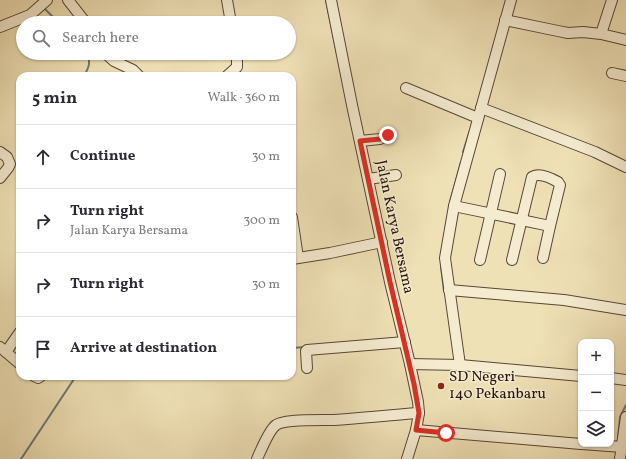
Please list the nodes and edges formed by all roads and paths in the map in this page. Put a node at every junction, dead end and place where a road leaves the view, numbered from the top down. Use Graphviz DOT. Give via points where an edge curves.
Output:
graph roads {
  1 [pos="47,0"];
  2 [pos="68,0"];
  3 [pos="228,0"];
  4 [pos="331,0"];
  5 [pos="511,0"];
  6 [pos="612,0"];
  7 [pos="28,16"];
  8 [pos="81,16"];
  9 [pos="230,16"];
  10 [pos="505,20"];
  11 [pos="16,21"];
  12 [pos="0,27"];
  13 [pos="600,34"];
  14 [pos="626,40"];
  15 [pos="113,60"];
  16 [pos="237,60"];
  17 [pos="134,72"];
  18 [pos="232,72"];
  19 [pos="612,73"];
  20 [pos="626,76"];
  21 [pos="406,88"];
  22 [pos="481,108"];
  23 [pos="478,118"];
  24 [pos="388,135"];
  25 [pos="360,141"];
  26 [pos="0,152"];
  27 [pos="626,167"];
  28 [pos="500,174"];
  29 [pos="396,175"];
  30 [pos="0,178"];
  31 [pos="368,179"];
  32 [pos="454,206"];
  33 [pos="490,214"];
  34 [pos="521,220"];
  35 [pos="550,226"];
  36 [pos="382,242"];
  37 [pos="543,258"];
  38 [pos="296,259"];
  39 [pos="480,260"];
  40 [pos="512,260"];
  41 [pos="449,290"];
  42 [pos="626,310"];
  43 [pos="16,336"];
  44 [pos="405,342"];
  45 [pos="3,350"];
  46 [pos="16,361"];
  47 [pos="410,364"];
  48 [pos="460,365"];
  49 [pos="307,368"];
  50 [pos="578,376"];
  51 [pos="614,378"];
  52 [pos="626,380"];
  53 [pos="419,413"];
  54 [pos="626,417"];
  55 [pos="416,430"];
  56 [pos="578,444"];
  57 [pos="614,446"];
  58 [pos="622,447"];
  59 [pos="256,459"];
  60 [pos="407,459"];
  61 [pos="620,459"];
  1 -- 7 [label="street"];
  2 -- 8 [label="street"];
  3 -- 9 [label="street"];
  4 -- 25 [label="street, Jalan Karya Bersama"];
  5 -- 10 [label="street"];
  6 -- 13 [label="street"];
  10 -- 13 [label="street" via="568,33"];
  10 -- 22 [label="street"];
  11 -- 12 [label="street"];
  13 -- 14 [label="street"];
  15 -- 17 [label="street"];
  16 -- 18 [label="street" via="237,67"];
  19 -- 20 [label="street"];
  21 -- 23 [label="street"];
  22 -- 23 [label="street"];
  22 -- 27 [label="street" via="595,152"];
  23 -- 32 [label="street"];
  24 -- 25 [label="street" via="380,139"];
  25 -- 31 [label="street, Jalan Karya Bersama"];
  26 -- 30 [label="street" via="7,157 10,164"];
  28 -- 33 [label="street"];
  29 -- 31 [label="street"];
  31 -- 36 [label="street, Jalan Karya Bersama"];
  32 -- 33 [label="street"];
  32 -- 41 [label="street" via="445,258"];
  33 -- 34 [label="street"];
  33 -- 39 [label="street"];
  34 -- 35 [label="street"];
  34 -- 35 [label="street" via="532,177 539,175 560,185"];
  34 -- 40 [label="street"];
  35 -- 37 [label="street"];
  36 -- 38 [label="street"];
  36 -- 44 [label="street, Jalan Karya Bersama"];
  41 -- 42 [label="street" via="564,300"];
  41 -- 48 [label="street"];
  43 -- 45 [label="street"];
  44 -- 47 [label="street, Jalan Karya Bersama"];
  44 -- 49 [label="street" via="307,350"];
  45 -- 46 [label="street"];
  47 -- 48 [label="street"];
  47 -- 53 [label="street, Jalan Karya Bersama"];
  48 -- 50 [label="street"];
  51 -- 52 [label="street"];
  53 -- 55 [label="street, Jalan Karya Bersama"];
  53 -- 59 [label="street" via="277,424 272,428"];
  54 -- 58 [label="street"];
  55 -- 56 [label="street"];
  55 -- 60 [label="street, Jalan Karya Bersama"];
  57 -- 58 [label="street"];
  58 -- 61 [label="street"];
}
